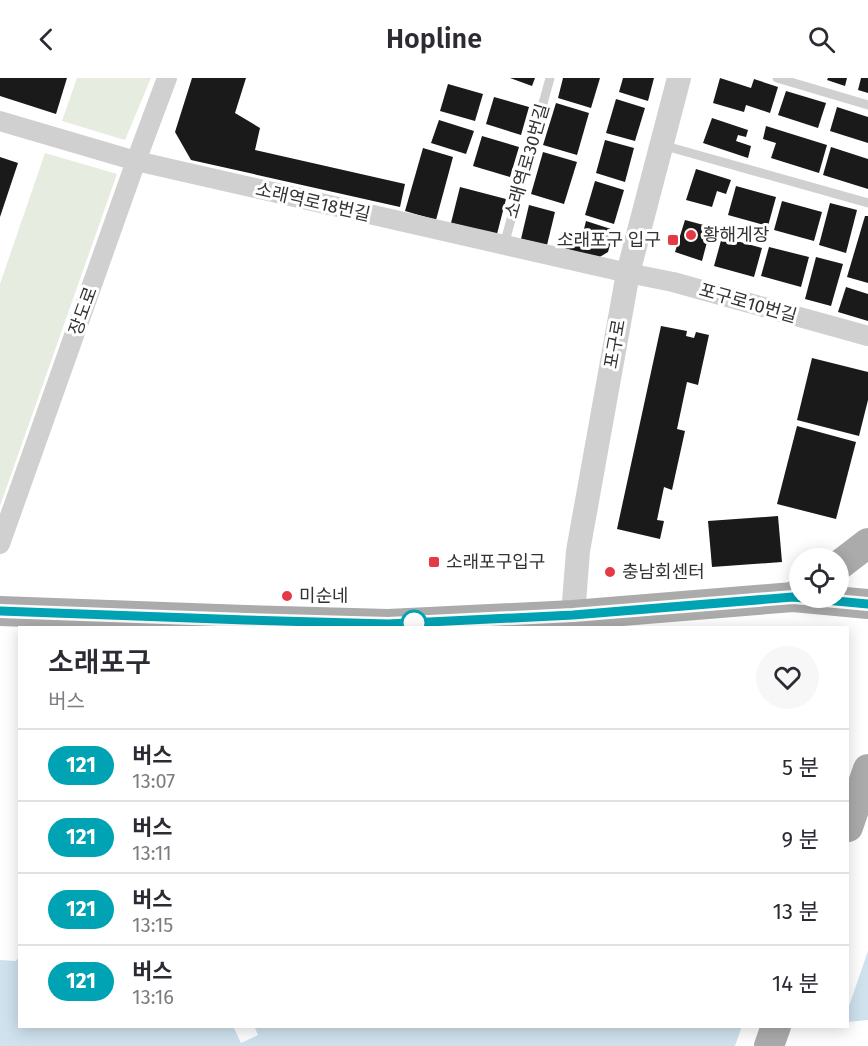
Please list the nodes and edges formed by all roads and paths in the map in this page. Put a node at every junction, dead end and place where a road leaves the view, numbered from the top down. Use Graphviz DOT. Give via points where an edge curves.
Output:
graph roads {
  1 [pos="167,78"];
  2 [pos="550,78"];
  3 [pos="679,78"];
  4 [pos="777,78"];
  5 [pos="868,105"];
  6 [pos="0,121"];
  7 [pos="662,145"];
  8 [pos="136,161"];
  9 [pos="868,203"];
  10 [pos="504,245"];
  11 [pos="628,273"];
  12 [pos="868,336"];
  13 [pos="868,543"];
  14 [pos="0,544"];
  15 [pos="849,558"];
  16 [pos="789,595"];
  17 [pos="849,601"];
  18 [pos="868,604"];
  19 [pos="0,611"];
  20 [pos="573,615"];
  21 [pos="868,769"];
  22 [pos="849,824"];
  23 [pos="775,1028"];
  24 [pos="769,1046"];
  1 -- 8 [label="street, 장도로"];
  2 -- 10 [label="lane, 소래역로30번길"];
  3 -- 7 [label="street, 포구로"];
  4 -- 5 [label="lane"];
  6 -- 8 [label="street, 소래역로18번길"];
  7 -- 9 [label="lane"];
  7 -- 11 [label="street, 포구로"];
  8 -- 10 [label="street, 소래역로18번길"];
  8 -- 14 [label="street, 장도로"];
  10 -- 11 [label="street, 소래역로18번길"];
  11 -- 12 [label="street, 포구로10번길"];
  11 -- 20 [label="street, 포구로" via="578,551"];
  13 -- 15 [label="main road"];
  16 -- 20 [label="main road"];
  17 -- 18 [label="main road"];
  19 -- 20 [label="main road" via="388,624"];
  21 -- 22 [label="main road"];
  23 -- 24 [label="main road"];
}
